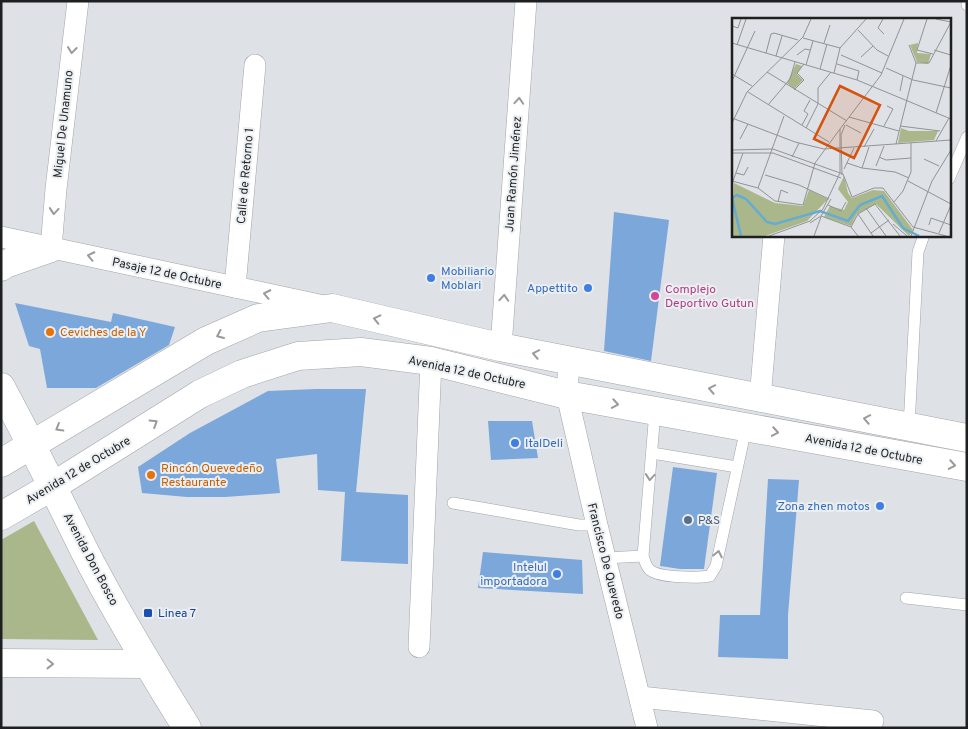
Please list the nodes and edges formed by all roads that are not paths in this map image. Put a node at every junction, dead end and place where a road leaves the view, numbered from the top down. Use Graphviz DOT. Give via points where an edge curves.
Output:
graph roads {
  1 [pos="78,1"];
  2 [pos="526,1"];
  3 [pos="255,65"];
  4 [pos="967,137"];
  5 [pos="950,177"];
  6 [pos="774,236"];
  7 [pos="924,236"];
  8 [pos="1,237"];
  9 [pos="51,248"];
  10 [pos="1,267"];
  11 [pos="235,287"];
  12 [pos="332,308"];
  13 [pos="501,347"];
  14 [pos="431,361"];
  15 [pos="569,361"];
  16 [pos="1,387"];
  17 [pos="567,395"];
  18 [pos="760,399"];
  19 [pos="655,411"];
  20 [pos="746,427"];
  21 [pos="909,427"];
  22 [pos="967,438"];
  23 [pos="32,444"];
  24 [pos="652,453"];
  25 [pos="1,463"];
  26 [pos="737,467"];
  27 [pos="967,468"];
  28 [pos="53,486"];
  29 [pos="453,502"];
  30 [pos="1,516"];
  31 [pos="597,525"];
  32 [pos="643,556"];
  33 [pos="605,558"];
  34 [pos="906,598"];
  35 [pos="967,605"];
  36 [pos="419,647"];
  37 [pos="1,663"];
  38 [pos="147,664"];
  39 [pos="640,697"];
  40 [pos="873,721"];
  41 [pos="187,728"];
  42 [pos="647,728"];
  1 -- 9 [label="street, Miguel De Unamuno, one-way"];
  13 -- 2 [label="street, Juan Ramón Jiménez, one-way"];
  3 -- 11 [label="street, Calle de Retorno 1"];
  4 -- 5 [label="lane"];
  6 -- 18 [label="street"];
  7 -- 21 [label="lane" via="918,252"];
  8 -- 9 [label="street, Pasaje 12 de Octubre"];
  9 -- 10 [label="main road"];
  11 -- 9 [label="street, Pasaje 12 de Octubre, one-way"];
  12 -- 11 [label="street, Pasaje 12 de Octubre, one-way"];
  13 -- 12 [label="main road, one-way"];
  12 -- 23 [label="main road, one-way" via="258,318 206,341"];
  15 -- 13 [label="main road, one-way"];
  14 -- 17 [label="main road, Avenida 12 de Octubre"];
  28 -- 14 [label="main road, Avenida 12 de Octubre, one-way" via="200,394 242,374 298,356 361,352"];
  14 -- 36 [label="street"];
  15 -- 17 [label="street, Francisco De Quevedo"];
  18 -- 15 [label="main road, one-way"];
  16 -- 23 [label="main road, Avenida Don Bosco"];
  17 -- 19 [label="main road, Avenida 12 de Octubre, one-way"];
  17 -- 31 [label="street, Francisco De Quevedo"];
  21 -- 18 [label="main road, one-way"];
  19 -- 20 [label="main road, Avenida 12 de Octubre"];
  19 -- 24 [label="lane"];
  20 -- 26 [label="lane"];
  20 -- 27 [label="main road, Avenida 12 de Octubre, one-way"];
  21 -- 22 [label="main road"];
  23 -- 25 [label="main road"];
  23 -- 28 [label="main road, Avenida Don Bosco"];
  24 -- 26 [label="lane"];
  24 -- 32 [label="lane, one-way"];
  32 -- 26 [label="lane, one-way" via="647,567 656,574 710,576 716,566"];
  28 -- 30 [label="main road, Avenida 12 de Octubre"];
  28 -- 38 [label="main road, Avenida Don Bosco"];
  29 -- 31 [label="lane" via="579,525"];
  31 -- 33 [label="street, Francisco De Quevedo"];
  32 -- 33 [label="lane"];
  33 -- 39 [label="street, Francisco De Quevedo"];
  34 -- 35 [label="lane"];
  37 -- 38 [label="main road, one-way"];
  38 -- 41 [label="main road, Avenida Don Bosco"];
  39 -- 40 [label="street"];
  39 -- 42 [label="street, Francisco De Quevedo"];
}
